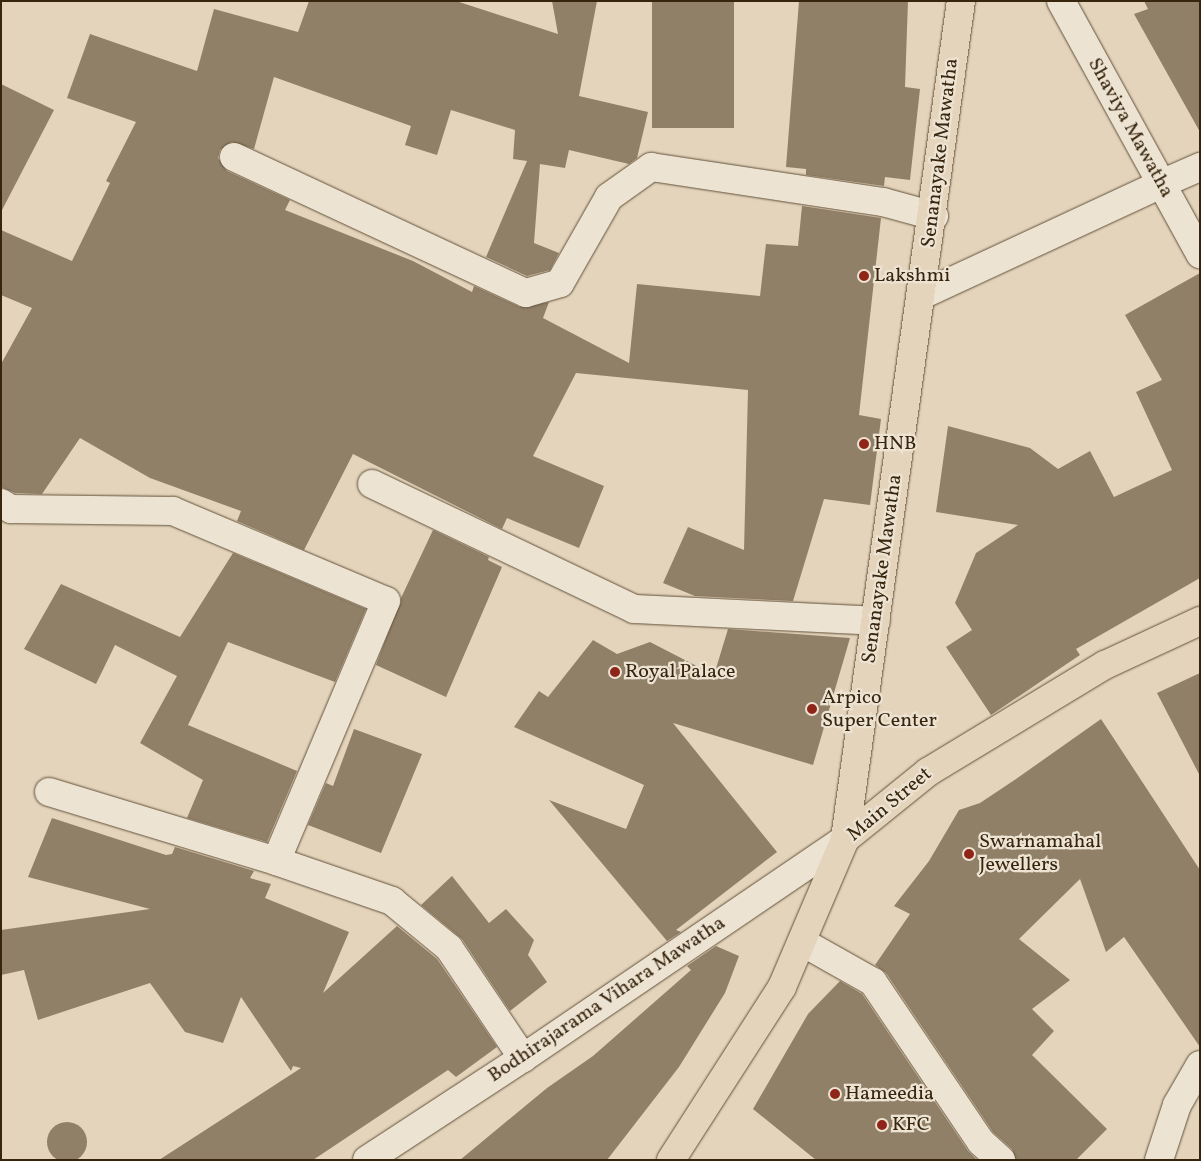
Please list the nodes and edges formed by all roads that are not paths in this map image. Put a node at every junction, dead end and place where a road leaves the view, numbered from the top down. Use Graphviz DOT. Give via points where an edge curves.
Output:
graph roads {
  1 [pos="962,1"];
  2 [pos="1061,1"];
  3 [pos="234,157"];
  4 [pos="1200,167"];
  5 [pos="1161,184"];
  6 [pos="934,216"];
  7 [pos="1200,254"];
  8 [pos="922,295"];
  9 [pos="372,484"];
  10 [pos="1,503"];
  11 [pos="876,621"];
  12 [pos="1200,621"];
  13 [pos="49,792"];
  14 [pos="845,839"];
  15 [pos="276,862"];
  16 [pos="802,942"];
  17 [pos="523,1058"];
  18 [pos="1200,1065"];
  19 [pos="367,1160"];
  20 [pos="671,1160"];
  21 [pos="1000,1160"];
  22 [pos="1159,1160"];
  1 -- 6 [label="main road, Senanayake Mawatha"];
  2 -- 5 [label="street, Shaviya Mawatha"];
  3 -- 6 [label="street" via="526,293 560,283 610,197 651,167 883,202"];
  4 -- 5 [label="street"];
  5 -- 7 [label="street, Shaviya Mawatha"];
  5 -- 8 [label="street"];
  6 -- 8 [label="main road, Senanayake Mawatha"];
  8 -- 11 [label="main road, Senanayake Mawatha"];
  9 -- 11 [label="street" via="634,609"];
  10 -- 15 [label="street" via="11,509 173,511 386,601"];
  11 -- 14 [label="main road, Senanayake Mawatha"];
  12 -- 14 [label="main road, Main Street" via="1105,665 928,772"];
  13 -- 15 [label="street"];
  14 -- 16 [label="main road, Main Street"];
  14 -- 17 [label="street, Bodhirajarama Vihara Mawatha"];
  15 -- 17 [label="street" via="392,901 449,948"];
  16 -- 20 [label="main road, Main Street" via="782,987"];
  16 -- 21 [label="street" via="873,982 981,1142"];
  17 -- 19 [label="street, Bodhirajarama Vihara Mawatha"];
  18 -- 22 [label="street" via="1177,1105"];
}
